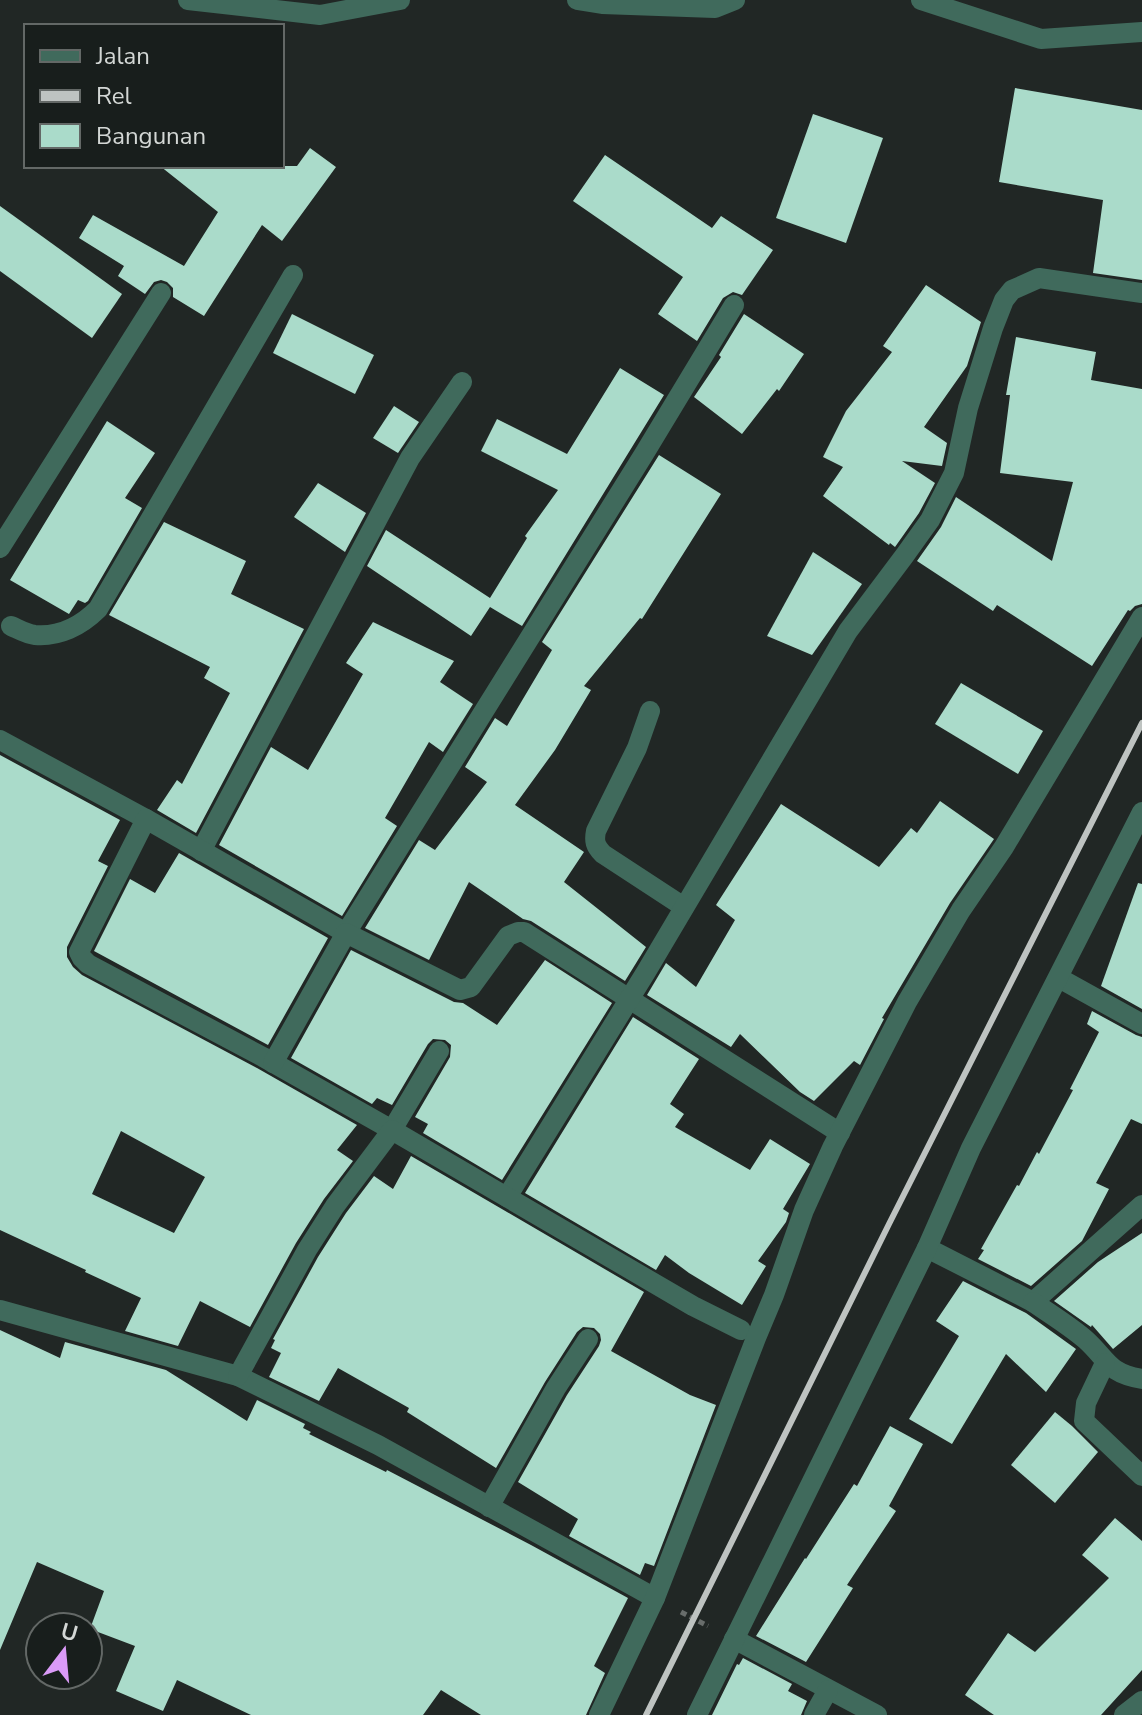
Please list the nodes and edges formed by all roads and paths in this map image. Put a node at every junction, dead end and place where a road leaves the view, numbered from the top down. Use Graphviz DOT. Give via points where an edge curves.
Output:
graph roads {
  1 [pos="188,0"];
  2 [pos="400,0"];
  3 [pos="577,0"];
  4 [pos="735,0"];
  5 [pos="921,0"];
  6 [pos="1142,32"];
  7 [pos="293,275"];
  8 [pos="161,293"];
  9 [pos="1142,293"];
  10 [pos="734,305"];
  11 [pos="462,382"];
  12 [pos="0,548"];
  13 [pos="1142,617"];
  14 [pos="5,622"];
  15 [pos="0,645"];
  16 [pos="650,711"];
  17 [pos="0,740"];
  18 [pos="1142,812"];
  19 [pos="146,819"];
  20 [pos="201,851"];
  21 [pos="684,907"];
  22 [pos="346,933"];
  23 [pos="1059,978"];
  24 [pos="629,1000"];
  25 [pos="1142,1024"];
  26 [pos="439,1051"];
  27 [pos="273,1063"];
  28 [pos="392,1130"];
  29 [pos="840,1133"];
  30 [pos="507,1197"];
  31 [pos="1142,1205"];
  32 [pos="927,1248"];
  33 [pos="1033,1302"];
  34 [pos="0,1310"];
  35 [pos="741,1330"];
  36 [pos="588,1339"];
  37 [pos="1105,1363"];
  38 [pos="238,1376"];
  39 [pos="1142,1379"];
  40 [pos="1142,1476"];
  41 [pos="489,1507"];
  42 [pos="655,1598"];
  43 [pos="734,1639"];
  44 [pos="828,1690"];
  45 [pos="1142,1701"];
  46 [pos="599,1715"];
  47 [pos="697,1715"];
  48 [pos="814,1715"];
  49 [pos="877,1715"];
  50 [pos="1124,1715"];
  1 -- 2 [label="street" via="320,15"];
  3 -- 4 [label="street" via="715,8"];
  5 -- 6 [label="street" via="1041,39"];
  7 -- 14 [label="street" via="98,609 60,633 36,635"];
  8 -- 12 [label="street"];
  9 -- 21 [label="street" via="1039,278 1012,290 1004,300 968,408 954,473 930,520 848,631"];
  10 -- 22 [label="street"];
  11 -- 20 [label="street" via="410,458"];
  13 -- 29 [label="street" via="907,1002"];
  14 -- 15 [label="street"];
  16 -- 21 [label="street" via="595,843 603,854"];
  17 -- 19 [label="street"];
  18 -- 23 [label="street"];
  19 -- 20 [label="street"];
  19 -- 27 [label="street" via="80,955"];
  20 -- 22 [label="street"];
  21 -- 24 [label="street"];
  22 -- 24 [label="street" via="460,990 471,987 508,936 524,932"];
  22 -- 27 [label="street"];
  23 -- 25 [label="street"];
  23 -- 32 [label="street" via="971,1148"];
  24 -- 29 [label="street"];
  24 -- 30 [label="street"];
  26 -- 28 [label="street"];
  27 -- 28 [label="street"];
  28 -- 30 [label="street"];
  28 -- 38 [label="street" via="307,1250"];
  29 -- 42 [label="street" via="804,1210"];
  30 -- 35 [label="street"];
  31 -- 33 [label="street"];
  32 -- 33 [label="street"];
  32 -- 43 [label="street"];
  33 -- 37 [label="street" via="1086,1340"];
  34 -- 38 [label="street"];
  36 -- 41 [label="street"];
  37 -- 39 [label="street"];
  37 -- 40 [label="street" via="1086,1403 1084,1421"];
  38 -- 41 [label="street"];
  41 -- 42 [label="street"];
  42 -- 43 [label="path"];
  42 -- 46 [label="street"];
  43 -- 44 [label="street"];
  43 -- 47 [label="street"];
  44 -- 48 [label="street"];
  44 -- 49 [label="street"];
  45 -- 50 [label="street"];
}
